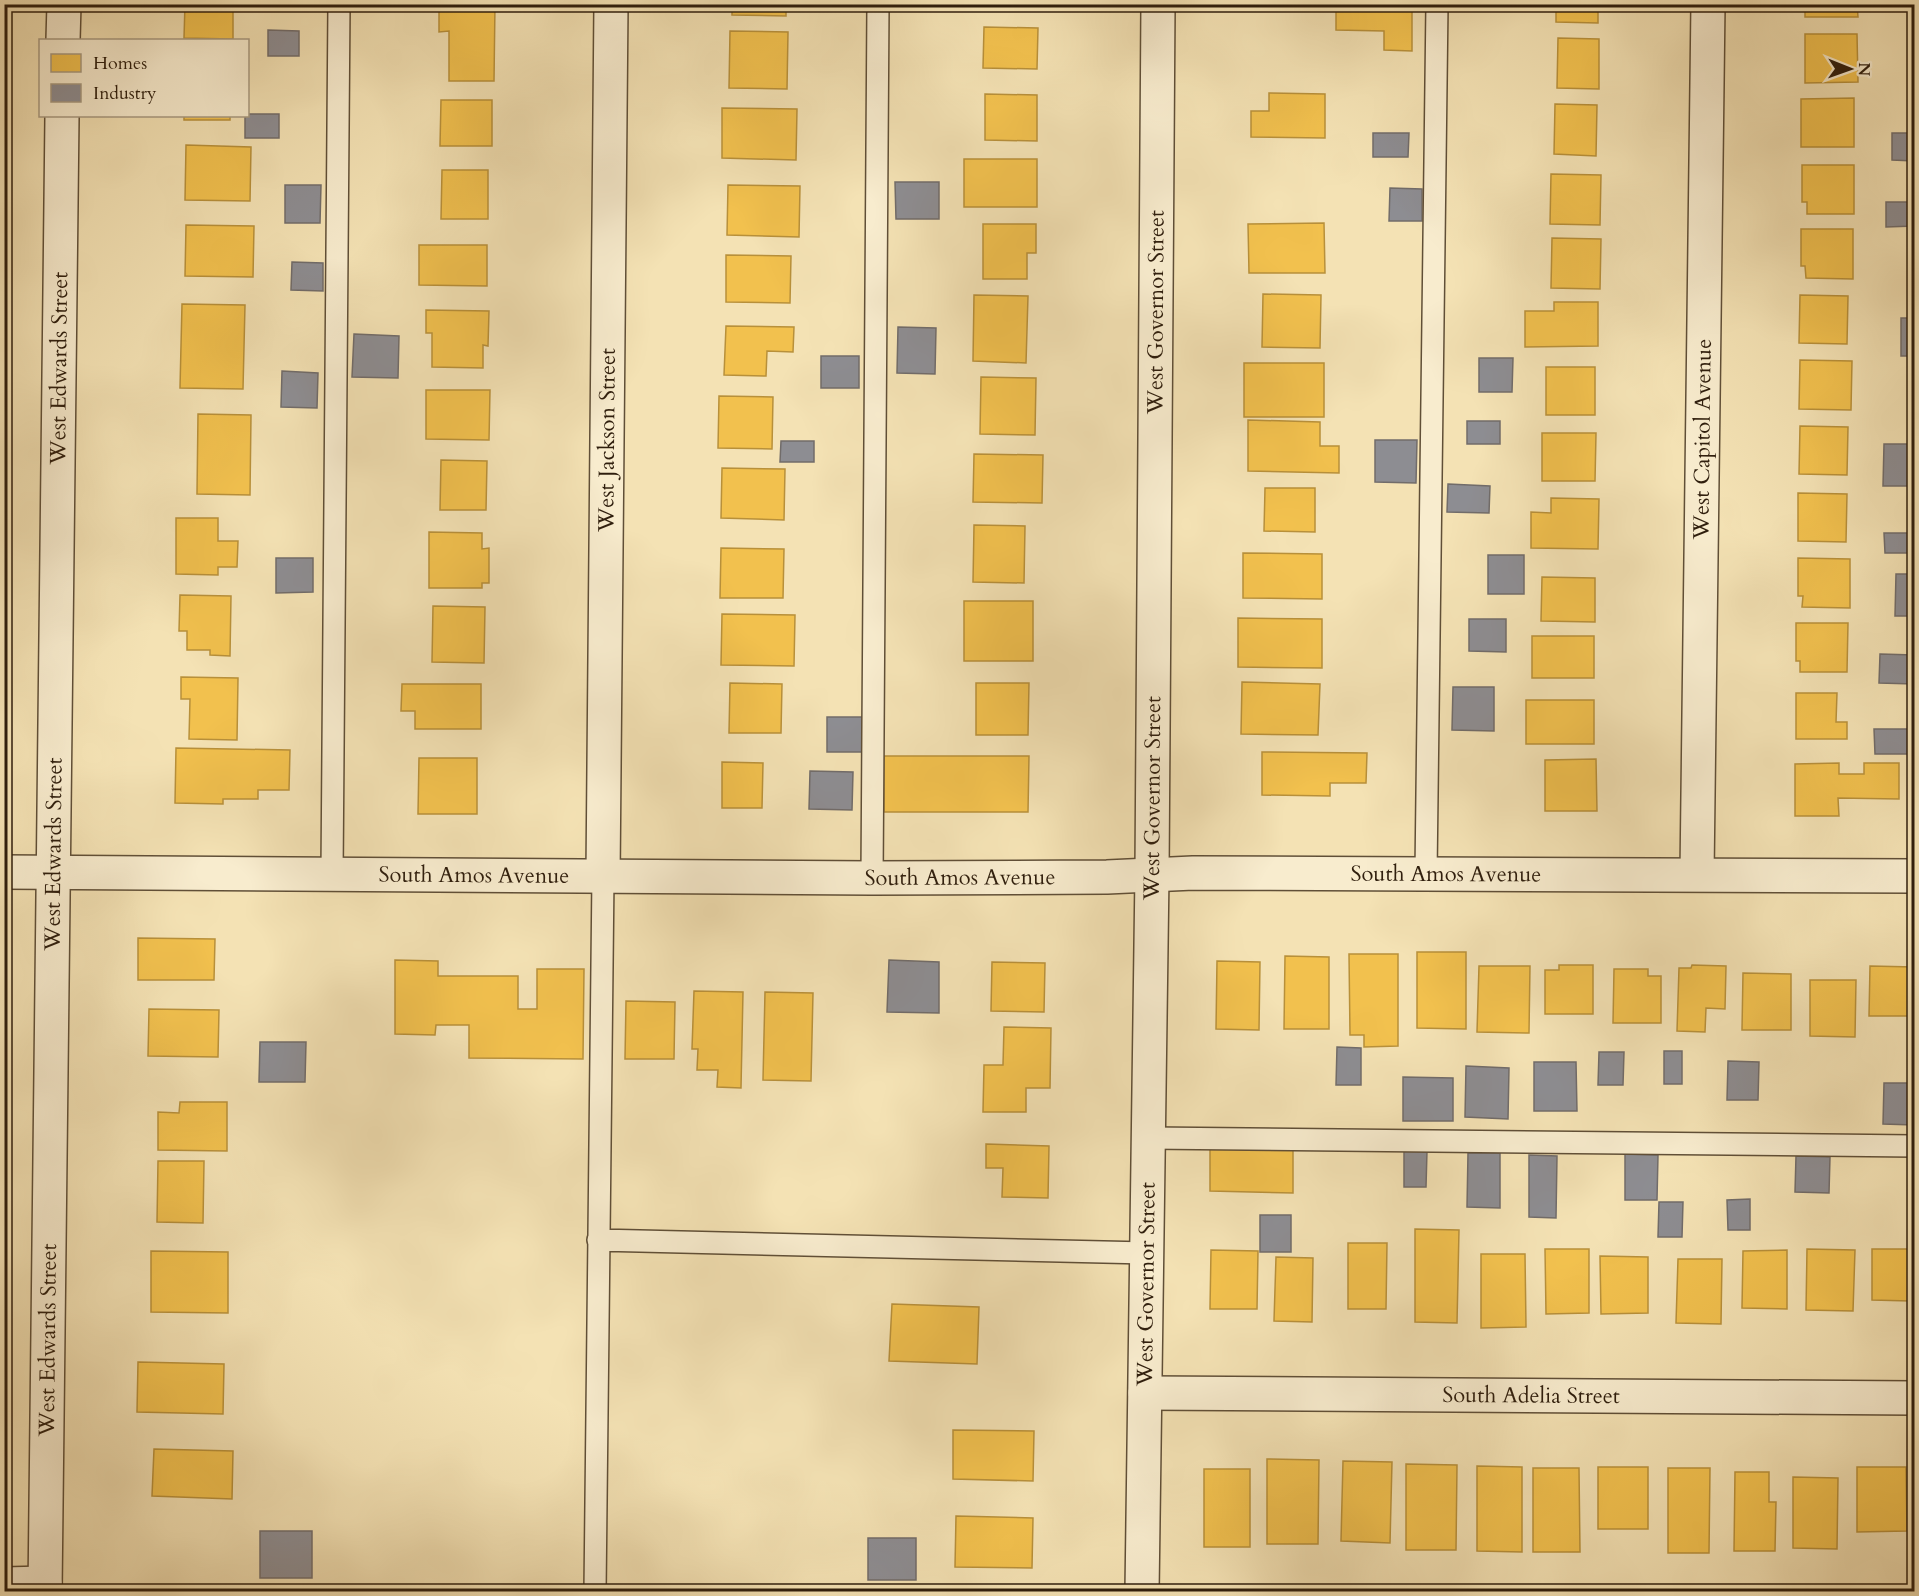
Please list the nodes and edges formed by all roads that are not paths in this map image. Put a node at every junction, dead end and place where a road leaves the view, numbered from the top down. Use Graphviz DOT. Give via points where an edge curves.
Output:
graph roads {
  1 [pos="64,4"];
  2 [pos="339,4"];
  3 [pos="611,4"];
  4 [pos="878,4"];
  5 [pos="1158,4"];
  6 [pos="1437,4"];
  7 [pos="1708,4"];
  8 [pos="63,39"];
  9 [pos="62,117"];
  10 [pos="4,872"];
  11 [pos="53,872"];
  12 [pos="1426,873"];
  13 [pos="332,874"];
  14 [pos="1152,874"];
  15 [pos="1697,874"];
  16 [pos="603,876"];
  17 [pos="1914,876"];
  18 [pos="872,878"];
  19 [pos="1149,1138"];
  20 [pos="1914,1146"];
  21 [pos="598,1240"];
  22 [pos="1147,1253"];
  23 [pos="1145,1393"];
  24 [pos="1914,1398"];
  25 [pos="4,1584"];
  26 [pos="45,1587"];
  27 [pos="595,1592"];
  28 [pos="1142,1592"];
  1 -- 8 [label="street"];
  2 -- 13 [label="lane"];
  3 -- 16 [label="street, West Jackson Street"];
  4 -- 18 [label="lane"];
  5 -- 14 [label="street, West Governor Street"];
  6 -- 12 [label="lane"];
  7 -- 15 [label="street, West Capitol Avenue"];
  9 -- 11 [label="street, West Edwards Street"];
  10 -- 11 [label="street, South Amos Avenue"];
  11 -- 13 [label="street, South Amos Avenue"];
  11 -- 26 [label="street, West Edwards Street"];
  12 -- 14 [label="street, South Amos Avenue"];
  12 -- 15 [label="street, South Amos Avenue"];
  13 -- 16 [label="street, South Amos Avenue"];
  14 -- 18 [label="street, South Amos Avenue"];
  14 -- 19 [label="street, West Governor Street"];
  15 -- 17 [label="street, South Amos Avenue"];
  16 -- 18 [label="street, South Amos Avenue"];
  16 -- 21 [label="lane"];
  19 -- 20 [label="lane"];
  19 -- 22 [label="street, West Governor Street"];
  21 -- 22 [label="lane"];
  21 -- 27 [label="lane"];
  22 -- 23 [label="street, West Governor Street"];
  23 -- 24 [label="street, South Adelia Street"];
  23 -- 28 [label="street, West Governor Street"];
  25 -- 26 [label="street"];
}
